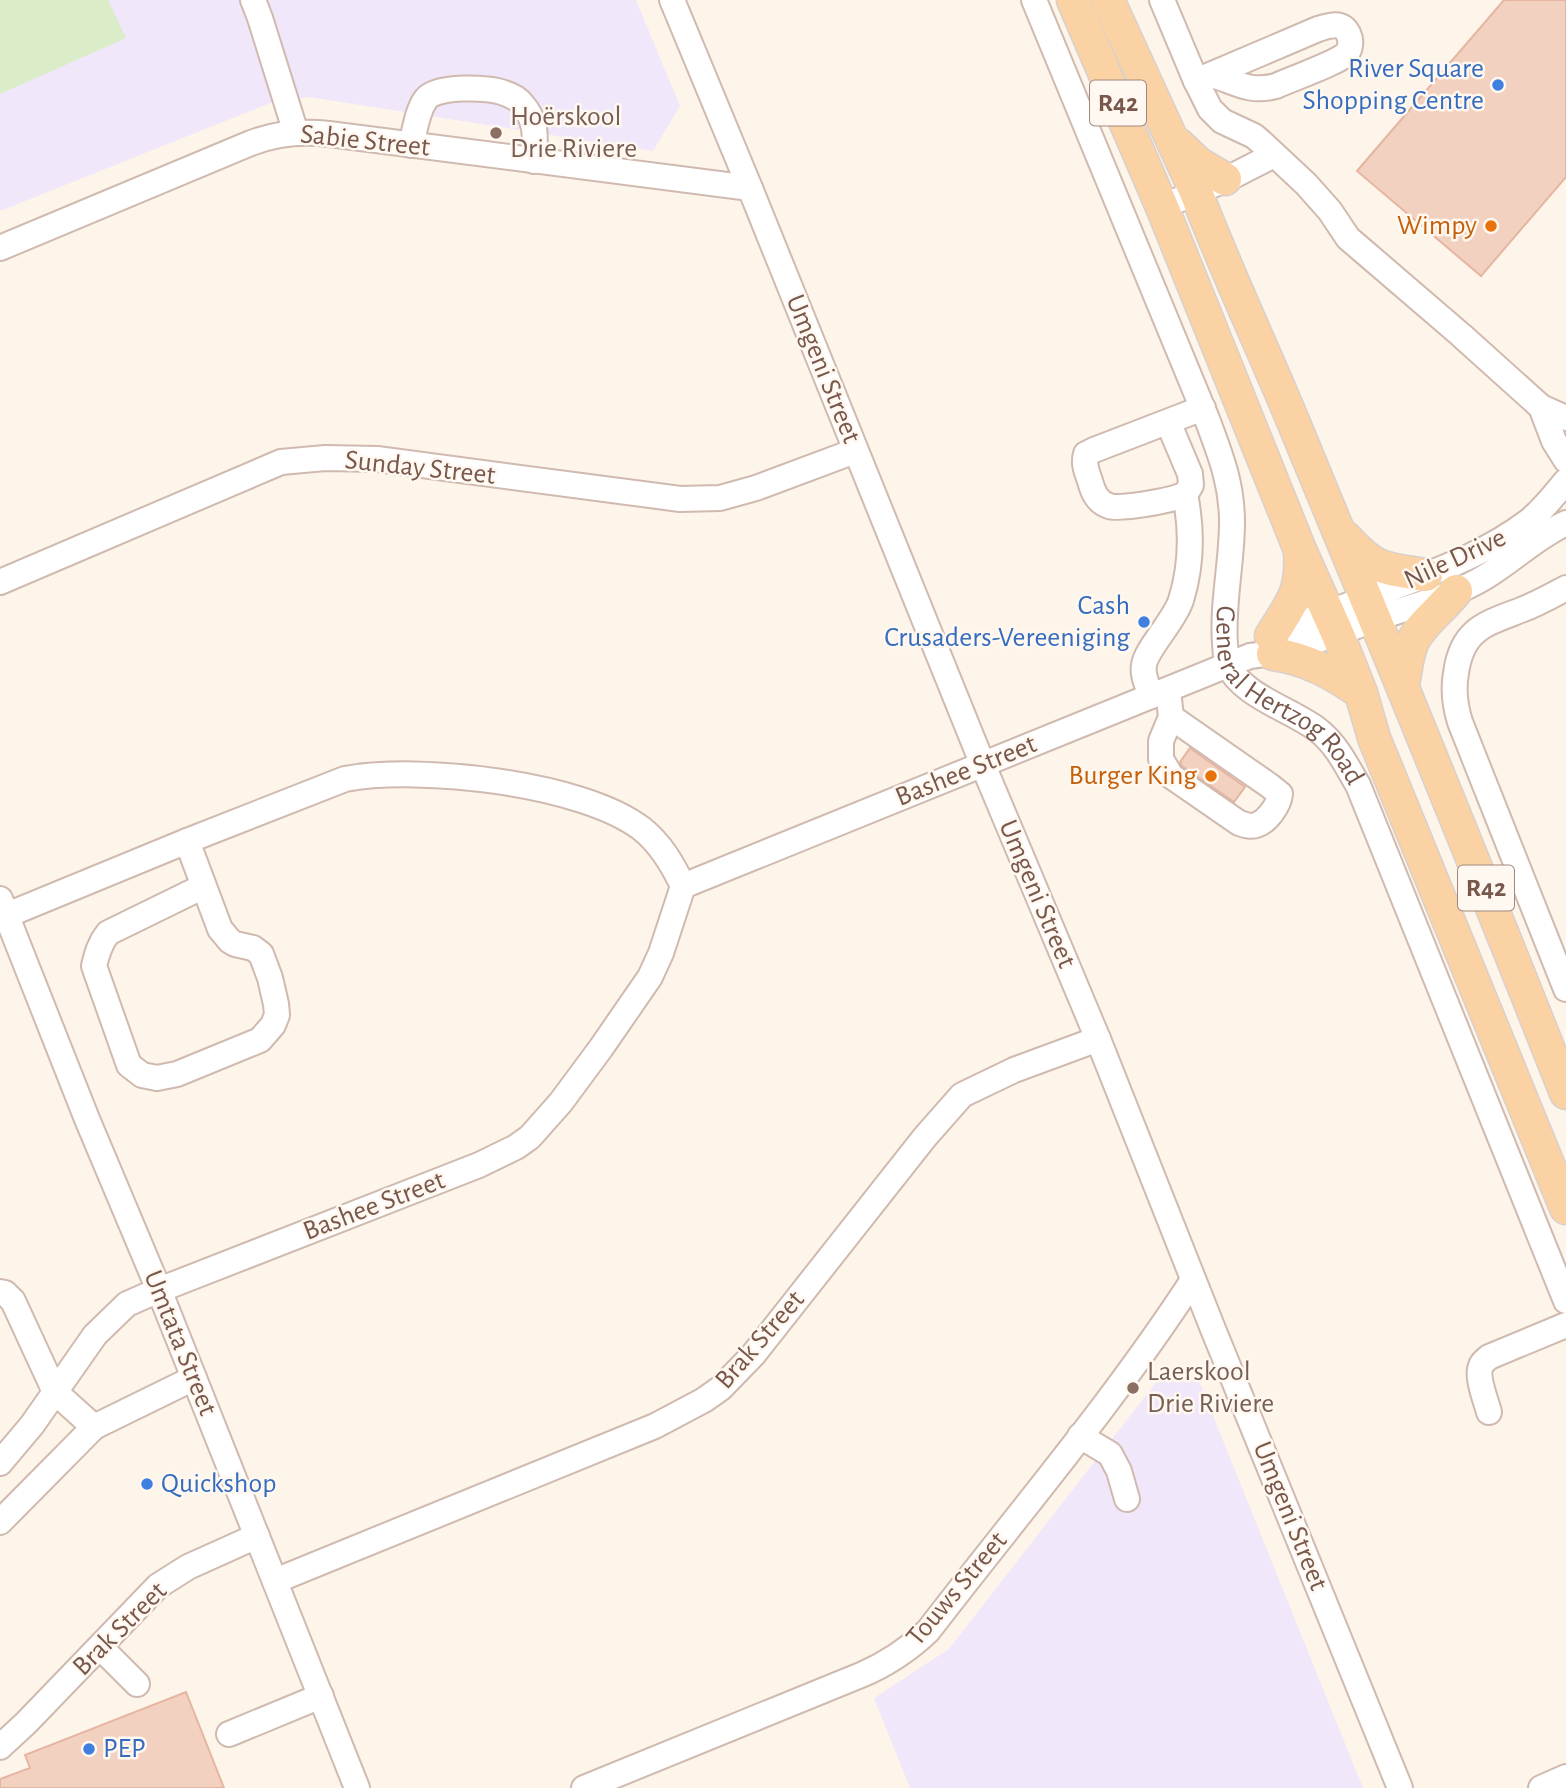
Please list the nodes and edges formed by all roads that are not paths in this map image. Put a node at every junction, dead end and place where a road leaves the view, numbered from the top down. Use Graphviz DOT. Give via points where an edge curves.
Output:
graph roads {
  1 [pos="253,0"];
  2 [pos="672,0"];
  3 [pos="1034,0"];
  4 [pos="1073,0"];
  5 [pos="1108,0"];
  6 [pos="1162,0"];
  7 [pos="1204,78"];
  8 [pos="296,133"];
  9 [pos="1172,139"];
  10 [pos="411,145"];
  11 [pos="1274,155"];
  12 [pos="534,160"];
  13 [pos="1227,178"];
  14 [pos="750,188"];
  15 [pos="1196,192"];
  16 [pos="1162,207"];
  17 [pos="1208,224"];
  18 [pos="0,248"];
  19 [pos="1541,407"];
  20 [pos="1203,408"];
  21 [pos="1566,418"];
  22 [pos="1168,422"];
  23 [pos="855,451"];
  24 [pos="1566,460"];
  25 [pos="1566,481"];
  26 [pos="1185,494"];
  27 [pos="1566,523"];
  28 [pos="1335,525"];
  29 [pos="1300,550"];
  30 [pos="1426,575"];
  31 [pos="0,582"];
  32 [pos="1566,588"];
  33 [pos="1456,591"];
  34 [pos="1370,609"];
  35 [pos="1333,624"];
  36 [pos="1255,653"];
  37 [pos="1403,684"];
  38 [pos="1159,693"];
  39 [pos="1361,693"];
  40 [pos="1171,717"];
  41 [pos="983,765"];
  42 [pos="187,841"];
  43 [pos="205,886"];
  44 [pos="683,886"];
  45 [pos="2,911"];
  46 [pos="1566,989"];
  47 [pos="1098,1040"];
  48 [pos="1566,1093"];
  49 [pos="1566,1208"];
  50 [pos="1193,1280"];
  51 [pos="159,1290"];
  52 [pos="0,1292"];
  53 [pos="1566,1301"];
  54 [pos="1566,1325"];
  55 [pos="194,1378"];
  56 [pos="55,1392"];
  57 [pos="1489,1412"];
  58 [pos="94,1427"];
  59 [pos="1080,1436"];
  60 [pos="0,1463"];
  61 [pos="1127,1499"];
  62 [pos="0,1522"];
  63 [pos="257,1536"];
  64 [pos="275,1581"];
  65 [pos="100,1647"];
  66 [pos="137,1684"];
  67 [pos="321,1696"];
  68 [pos="229,1734"];
  69 [pos="0,1747"];
  70 [pos="1566,1777"];
  71 [pos="357,1788"];
  72 [pos="583,1788"];
  73 [pos="1400,1788"];
  74 [pos="1541,1788"];
  1 -- 8 [label="street"];
  2 -- 14 [label="street, Umgeni Street"];
  3 -- 20 [label="street, General Hertzog Road"];
  4 -- 16 [label="main road, General Hertzog Road / R42"];
  5 -- 9 [label="main road, R42"];
  6 -- 7 [label="street"];
  7 -- 7 [label="street" via="1318,29 1335,25 1348,33 1346,54 1276,86 1249,89"];
  7 -- 11 [label="street" via="1205,100 1216,116 1254,136"];
  8 -- 10 [label="street, Sabie Street"];
  8 -- 18 [label="street, Sabie Street" via="258,140"];
  9 -- 13 [label="main road" via="1200,165"];
  9 -- 15 [label="main road, R42"];
  10 -- 12 [label="street, Sabie Street"];
  10 -- 12 [label="street" via="426,98 451,89 480,89 503,92 524,106 536,133"];
  11 -- 13 [label="street"];
  11 -- 19 [label="street" via="1323,204 1348,237"];
  12 -- 14 [label="street, Sabie Street"];
  13 -- 15 [label="street"];
  13 -- 17 [label="main road" via="1228,188"];
  14 -- 23 [label="street, Umgeni Street"];
  15 -- 16 [label="street"];
  15 -- 17 [label="main road, R42"];
  16 -- 29 [label="main road, General Hertzog Road / R42"];
  17 -- 28 [label="main road, R42"];
  19 -- 21 [label="street"];
  19 -- 24 [label="street"];
  20 -- 22 [label="street"];
  20 -- 36 [label="street, General Hertzog Road" via="1230,494 1226,657"];
  22 -- 26 [label="street" via="1190,474 1191,485"];
  22 -- 26 [label="street" via="1094,450 1084,461 1093,492 1111,508"];
  23 -- 31 [label="street, Sunday Street" via="720,498 681,499 377,459 281,462"];
  23 -- 41 [label="street, Umgeni Street"];
  25 -- 30 [label="street, Nile Drive" via="1518,529 1469,558"];
  26 -- 38 [label="street" via="1190,520 1189,564 1181,603 1143,663 1144,676"];
  27 -- 33 [label="street, Nile Drive"];
  28 -- 30 [label="main road" via="1373,563"];
  28 -- 34 [label="main road, R42"];
  29 -- 35 [label="main road, General Hertzog Road / R42"];
  29 -- 36 [label="main road" via="1297,591"];
  30 -- 34 [label="street, Nile Drive"];
  32 -- 46 [label="street" via="1475,631 1461,651 1454,696 1460,722"];
  33 -- 34 [label="street, Nile Drive"];
  33 -- 37 [label="main road" via="1415,638"];
  34 -- 35 [label="street, Nile Drive"];
  34 -- 37 [label="main road, R42"];
  35 -- 36 [label="street, Bashee Street"];
  35 -- 39 [label="main road, General Hertzog Road / R42"];
  36 -- 38 [label="street, Bashee Street"];
  36 -- 39 [label="main road" via="1322,668"];
  36 -- 53 [label="street, General Hertzog Road" via="1238,678 1322,734 1338,750 1358,785"];
  37 -- 48 [label="main road, R42"];
  38 -- 40 [label="street"];
  38 -- 41 [label="street, Bashee Street"];
  39 -- 49 [label="main road, General Hertzog Road / R42" via="1374,738"];
  40 -- 40 [label="street" via="1161,741 1161,759 1171,776 1239,823 1249,826 1264,821 1280,794"];
  41 -- 44 [label="street, Bashee Street"];
  41 -- 47 [label="street, Umgeni Street"];
  42 -- 43 [label="street"];
  42 -- 44 [label="street" via="345,779 422,774 521,786 611,811 653,839"];
  42 -- 45 [label="street"];
  43 -- 43 [label="street" via="108,933 98,951 94,966 129,1065 142,1075 177,1074 260,1040 277,1015 261,954 230,941 220,929"];
  44 -- 51 [label="street, Bashee Street" via="649,977 561,1102 530,1137 480,1165"];
  45 -- 51 [label="street, Umtata Street"];
  47 -- 50 [label="street, Umgeni Street"];
  47 -- 64 [label="street, Brak Street" via="1014,1070 962,1095 746,1362 704,1400 655,1426"];
  50 -- 59 [label="street, Touws Street"];
  50 -- 73 [label="street, Umgeni Street"];
  51 -- 55 [label="street, Umtata Street"];
  51 -- 56 [label="street, Bashee Street" via="127,1304 109,1320"];
  52 -- 56 [label="street" via="13,1301"];
  54 -- 57 [label="street" via="1483,1363 1479,1375"];
  55 -- 58 [label="street"];
  55 -- 63 [label="street, Umtata Street"];
  56 -- 58 [label="street"];
  56 -- 60 [label="street, Bashee Street"];
  58 -- 62 [label="street"];
  59 -- 61 [label="street" via="1110,1454"];
  59 -- 72 [label="street, Touws Street" via="929,1631 901,1654 862,1675"];
  63 -- 64 [label="street, Umtata Street"];
  63 -- 65 [label="street, Brak Street" via="158,1586"];
  64 -- 67 [label="street, Umtata Street"];
  65 -- 66 [label="street"];
  65 -- 69 [label="street, Brak Street"];
  67 -- 68 [label="street"];
  67 -- 71 [label="street, Umtata Street"];
  70 -- 74 [label="street"];
}
